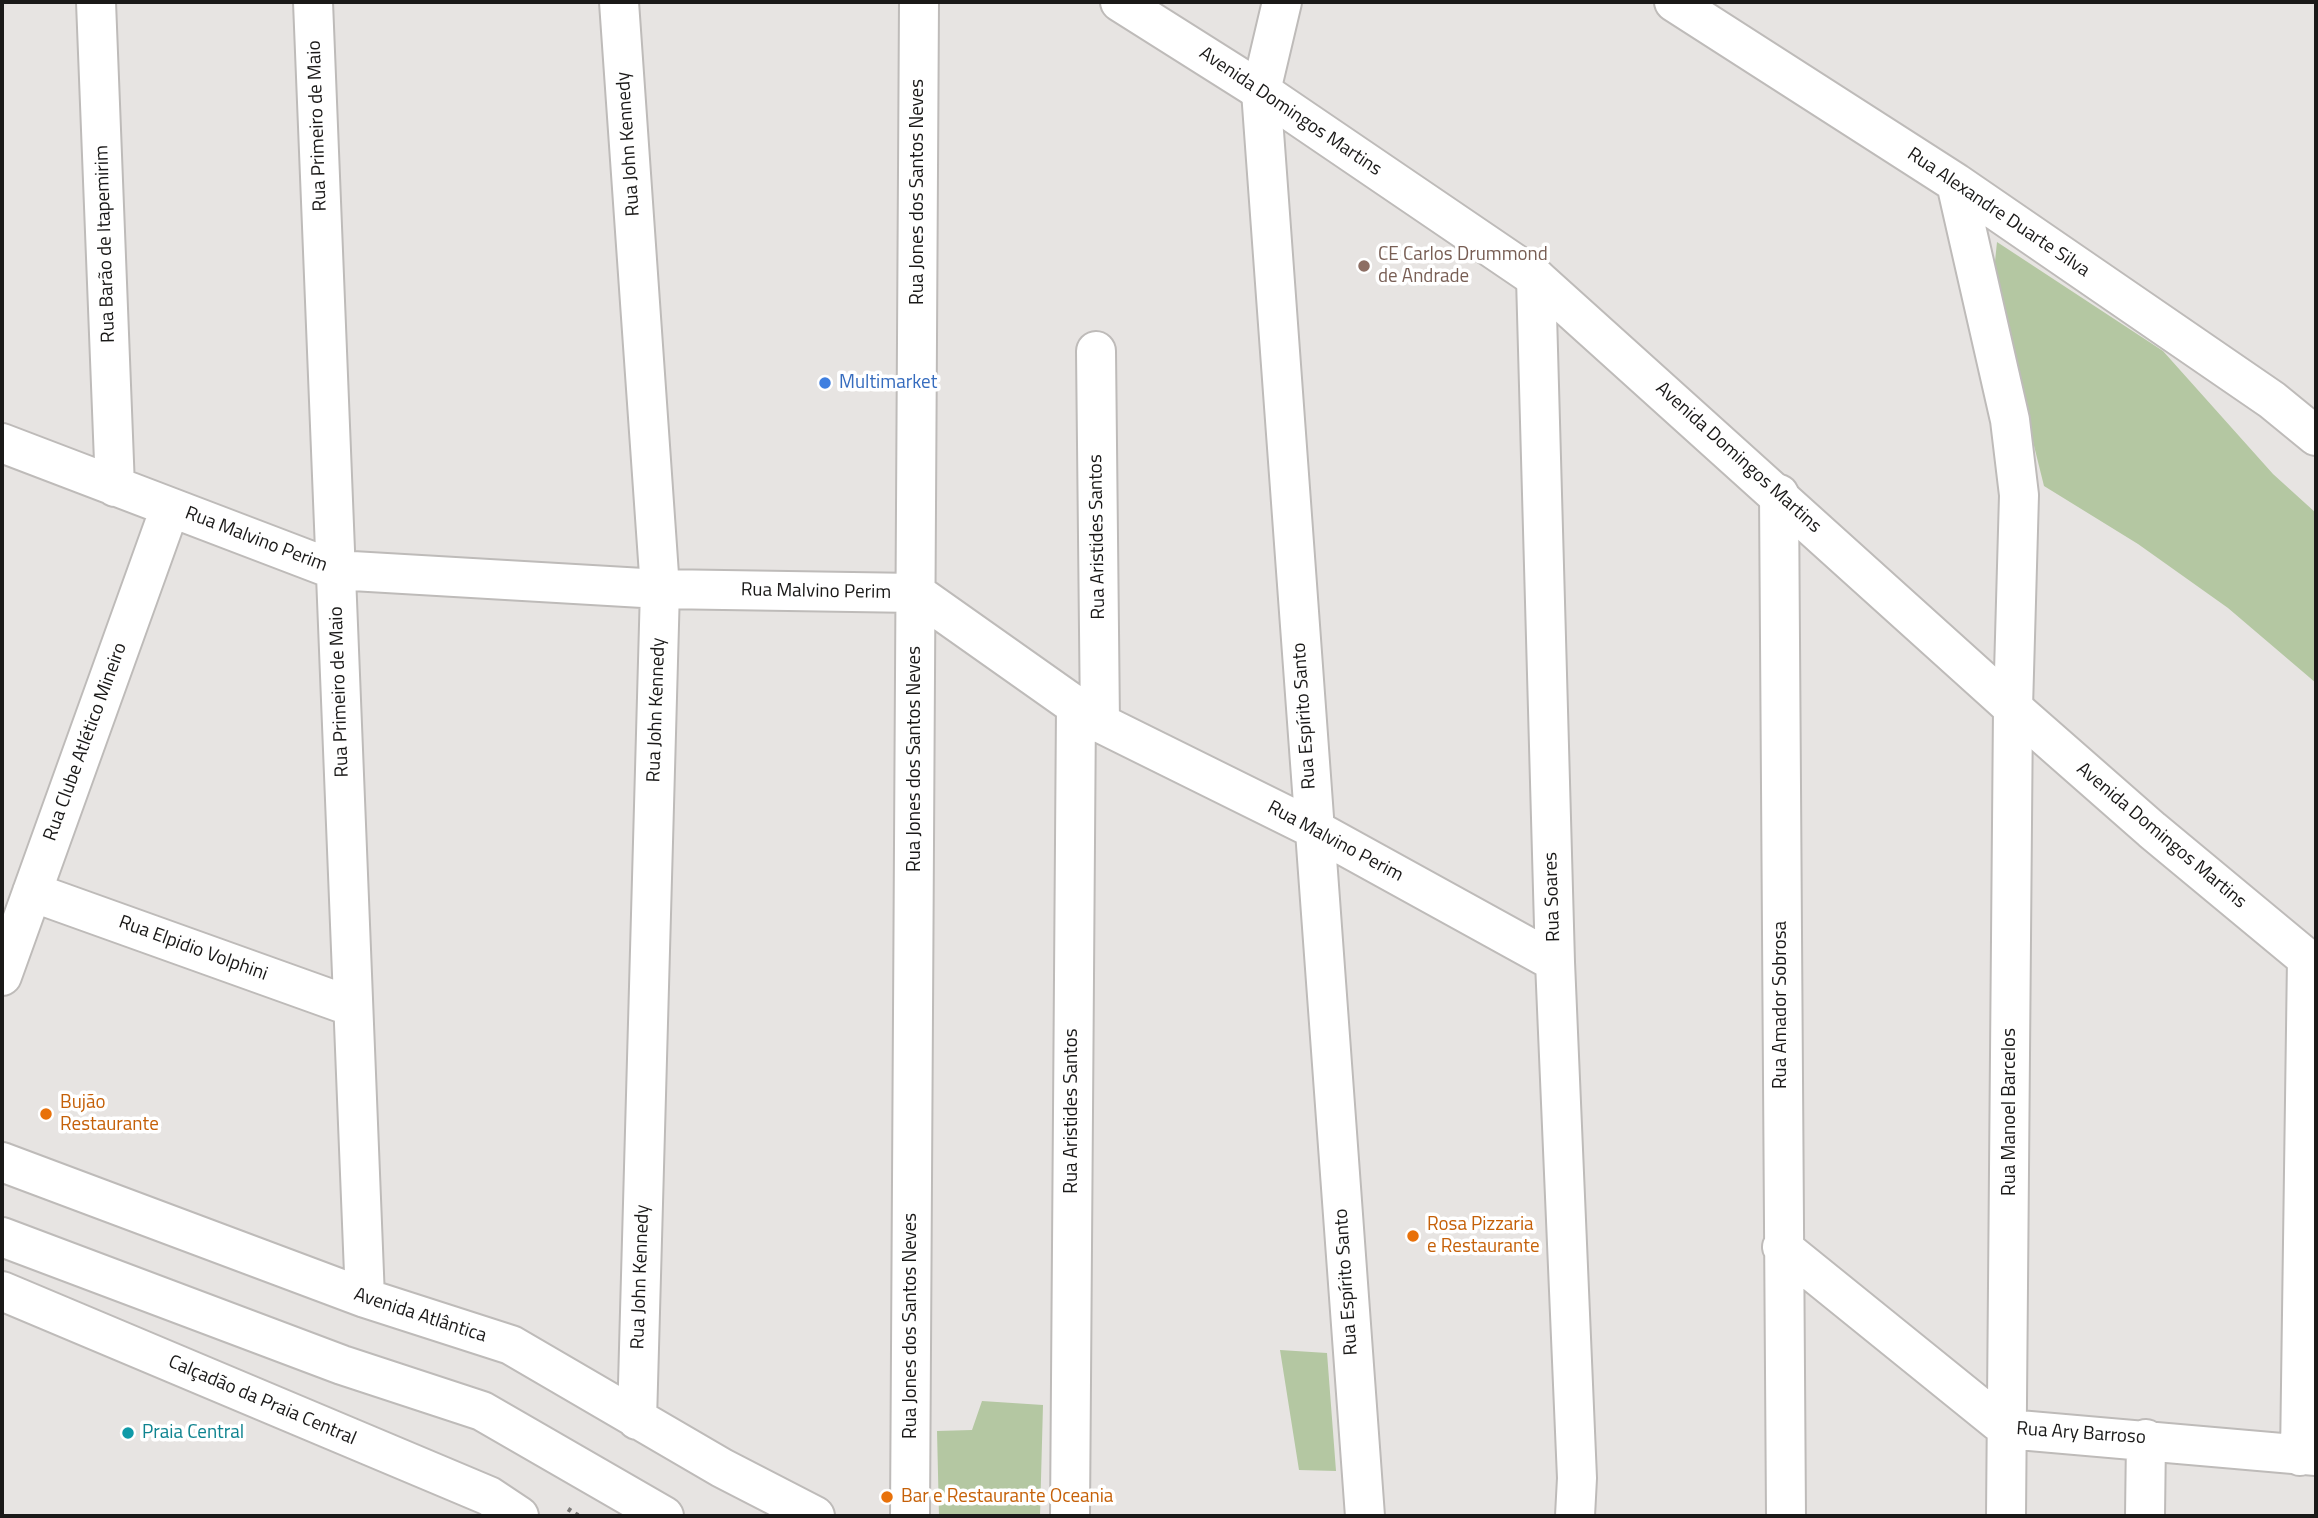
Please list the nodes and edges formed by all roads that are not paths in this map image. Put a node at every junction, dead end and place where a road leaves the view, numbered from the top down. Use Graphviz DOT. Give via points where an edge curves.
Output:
graph roads {
  1 [pos="96,2"];
  2 [pos="313,2"];
  3 [pos="619,2"];
  4 [pos="919,2"];
  5 [pos="1120,2"];
  6 [pos="1282,2"];
  7 [pos="1674,2"];
  8 [pos="1261,91"];
  9 [pos="1956,183"];
  10 [pos="1536,278"];
  11 [pos="1096,351"];
  12 [pos="2316,436"];
  13 [pos="2,443"];
  14 [pos="115,487"];
  15 [pos="1779,494"];
  16 [pos="170,508"];
  17 [pos="335,570"];
  18 [pos="660,589"];
  19 [pos="916,593"];
  20 [pos="2013,708"];
  21 [pos="1088,715"];
  22 [pos="1312,828"];
  23 [pos="32,892"];
  24 [pos="1555,962"];
  25 [pos="2311,962"];
  26 [pos="2,976"];
  27 [pos="353,1006"];
  28 [pos="2,1162"];
  29 [pos="2,1237"];
  30 [pos="1782,1247"];
  31 [pos="2,1291"];
  32 [pos="365,1298"];
  33 [pos="637,1419"];
  34 [pos="2007,1429"];
  35 [pos="2146,1439"];
  36 [pos="2308,1456"];
  37 [pos="519,1516"];
  38 [pos="664,1516"];
  39 [pos="815,1516"];
  40 [pos="909,1516"];
  41 [pos="1070,1516"];
  42 [pos="1365,1516"];
  43 [pos="1575,1516"];
  44 [pos="1786,1516"];
  45 [pos="2006,1516"];
  46 [pos="2145,1516"];
  1 -- 14 [label="street, Rua Barão de Itapemirim"];
  2 -- 17 [label="street, Rua Primeiro de Maio"];
  3 -- 18 [label="street, Rua John Kennedy"];
  4 -- 19 [label="street, Rua Jones dos Santos Neves"];
  5 -- 8 [label="street, Avenida Domingos Martins"];
  6 -- 8 [label="street, Rua Espírito Santo"];
  7 -- 9 [label="street, Rua Alexandre Duarte Silva"];
  8 -- 10 [label="street, Avenida Domingos Martins"];
  8 -- 22 [label="street, Rua Espírito Santo"];
  9 -- 12 [label="street, Rua Alexandre Duarte Silva" via="2273,400"];
  9 -- 20 [label="street, Rua Manoel Barcelos" via="2010,420 2019,495"];
  10 -- 15 [label="street, Avenida Domingos Martins"];
  10 -- 24 [label="street, Rua Soares"];
  11 -- 21 [label="street, Rua Aristides Santos"];
  13 -- 14 [label="street, Rua Malvino Perim"];
  14 -- 16 [label="street, Rua Malvino Perim"];
  15 -- 20 [label="street, Avenida Domingos Martins"];
  15 -- 30 [label="street, Rua Amador Sobrosa"];
  16 -- 17 [label="street, Rua Malvino Perim"];
  16 -- 23 [label="street, Rua Clube Atlético Mineiro"];
  17 -- 18 [label="street, Rua Malvino Perim"];
  17 -- 27 [label="street, Rua Primeiro de Maio"];
  18 -- 19 [label="street, Rua Malvino Perim"];
  18 -- 33 [label="street, Rua John Kennedy"];
  19 -- 21 [label="street, Rua Malvino Perim"];
  19 -- 40 [label="street, Rua Jones dos Santos Neves"];
  20 -- 25 [label="street, Avenida Domingos Martins"];
  20 -- 34 [label="street, Rua Manoel Barcelos"];
  21 -- 22 [label="street, Rua Malvino Perim"];
  21 -- 41 [label="street, Rua Aristides Santos"];
  22 -- 24 [label="street, Rua Malvino Perim"];
  22 -- 42 [label="street, Rua Espírito Santo"];
  23 -- 26 [label="street, Rua Clube Atlético Mineiro"];
  23 -- 27 [label="street, Rua Elpidio Volphini"];
  24 -- 43 [label="street, Rua Soares"];
  25 -- 36 [label="street"];
  27 -- 32 [label="street, Rua Primeiro de Maio"];
  28 -- 32 [label="street, Avenida Atlântica"];
  29 -- 38 [label="street" via="342,1365 482,1410"];
  30 -- 34 [label="street, Rua Ary Barroso"];
  30 -- 44 [label="street, Rua Amador Sobrosa"];
  31 -- 37 [label="street, Calçadão da Praia Central" via="489,1496"];
  32 -- 33 [label="street, Avenida Atlântica" via="511,1346"];
  33 -- 39 [label="street, Avenida Atlântica"];
  34 -- 35 [label="street, Rua Ary Barroso"];
  34 -- 45 [label="street, Rua Manoel Barcelos"];
  35 -- 36 [label="street, Rua Ary Barroso"];
  35 -- 46 [label="street"];
}
